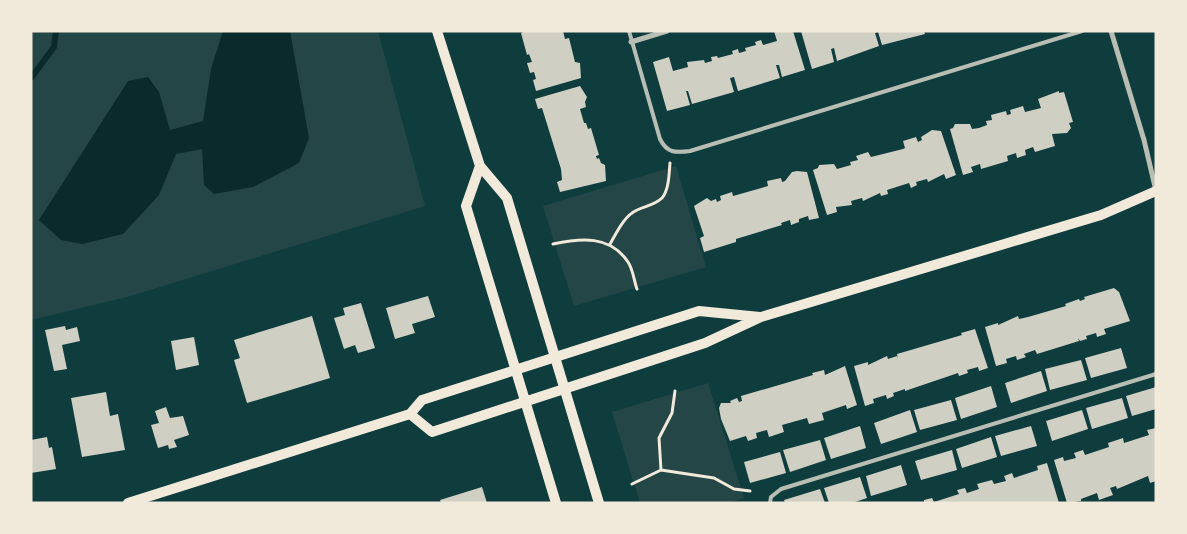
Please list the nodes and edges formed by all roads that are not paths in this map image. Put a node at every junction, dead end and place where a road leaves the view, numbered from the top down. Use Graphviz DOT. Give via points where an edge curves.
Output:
graph roads {
  1 [pos="437,31"];
  2 [pos="629,31"];
  3 [pos="667,31"];
  4 [pos="1082,31"];
  5 [pos="1111,31"];
  6 [pos="631,42"];
  7 [pos="480,166"];
  8 [pos="1156,191"];
  9 [pos="761,317"];
  10 [pos="554,356"];
  11 [pos="515,368"];
  12 [pos="1156,374"];
  13 [pos="565,390"];
  14 [pos="526,403"];
  15 [pos="410,414"];
  16 [pos="128,503"];
  17 [pos="556,503"];
  18 [pos="599,503"];
  19 [pos="770,503"];
  1 -- 7 [label="main road"];
  2 -- 6 [label="lane"];
  3 -- 6 [label="street"];
  4 -- 6 [label="lane" via="681,152 671,152 660,139"];
  5 -- 8 [label="street"];
  7 -- 10 [label="main road" via="506,198"];
  7 -- 11 [label="main road" via="466,206"];
  8 -- 9 [label="main road" via="1101,215"];
  9 -- 10 [label="main road" via="699,311"];
  9 -- 13 [label="main road" via="705,344"];
  10 -- 11 [label="main road"];
  10 -- 13 [label="main road"];
  11 -- 14 [label="main road"];
  11 -- 15 [label="main road" via="422,400"];
  12 -- 19 [label="lane" via="781,489 771,497"];
  13 -- 14 [label="main road"];
  13 -- 18 [label="main road"];
  14 -- 15 [label="main road" via="432,432"];
  14 -- 17 [label="main road"];
  15 -- 16 [label="main road"];
}
